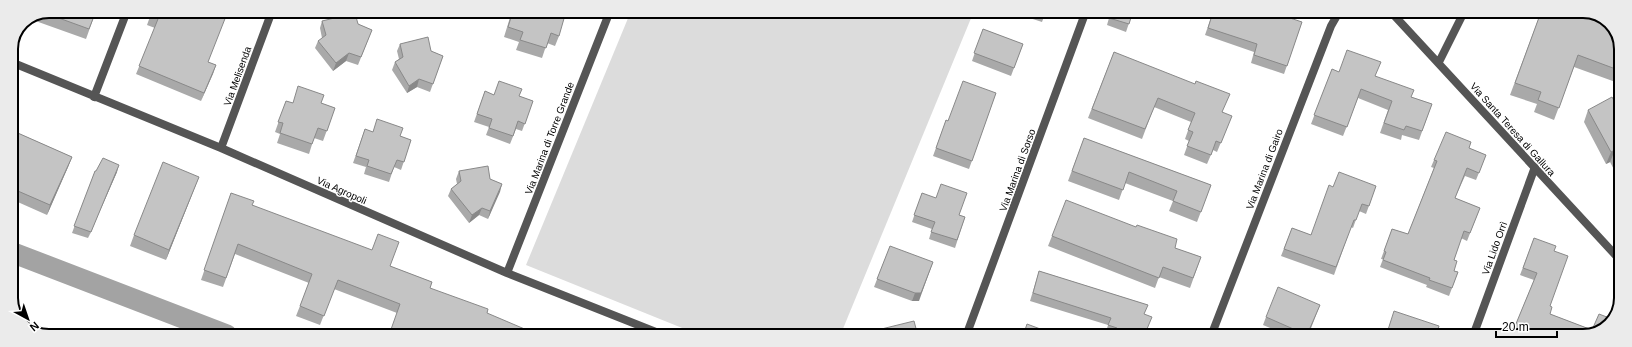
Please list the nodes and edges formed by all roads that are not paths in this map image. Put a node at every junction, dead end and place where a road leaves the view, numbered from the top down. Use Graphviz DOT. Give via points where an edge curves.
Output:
graph roads {
  1 [pos="124,18"];
  2 [pos="269,18"];
  3 [pos="607,18"];
  4 [pos="1084,18"];
  5 [pos="1336,18"];
  6 [pos="1397,18"];
  7 [pos="1461,18"];
  8 [pos="1439,62"];
  9 [pos="18,65"];
  10 [pos="94,97"];
  11 [pos="221,148"];
  12 [pos="1534,167"];
  13 [pos="1613,252"];
  14 [pos="507,273"];
  15 [pos="648,329"];
  16 [pos="969,329"];
  17 [pos="1214,329"];
  18 [pos="1476,329"];
  1 -- 10 [label="street"];
  2 -- 11 [label="street, Via Melisenda"];
  3 -- 14 [label="street, Via Marina di Torre Grande"];
  4 -- 16 [label="street, Via Marina di Sorso"];
  5 -- 17 [label="street, Via Marina di Gairo"];
  6 -- 8 [label="street, Via Santa Teresa di Gallura"];
  7 -- 8 [label="street"];
  8 -- 12 [label="street, Via Santa Teresa di Gallura"];
  9 -- 10 [label="street, Via Agropoli"];
  10 -- 11 [label="street, Via Agropoli"];
  11 -- 14 [label="street, Via Agropoli"];
  12 -- 13 [label="street, Via Santa Teresa di Gallura"];
  12 -- 18 [label="street, Via Lido Orrì"];
  14 -- 15 [label="street, Via Agropoli"];
}
